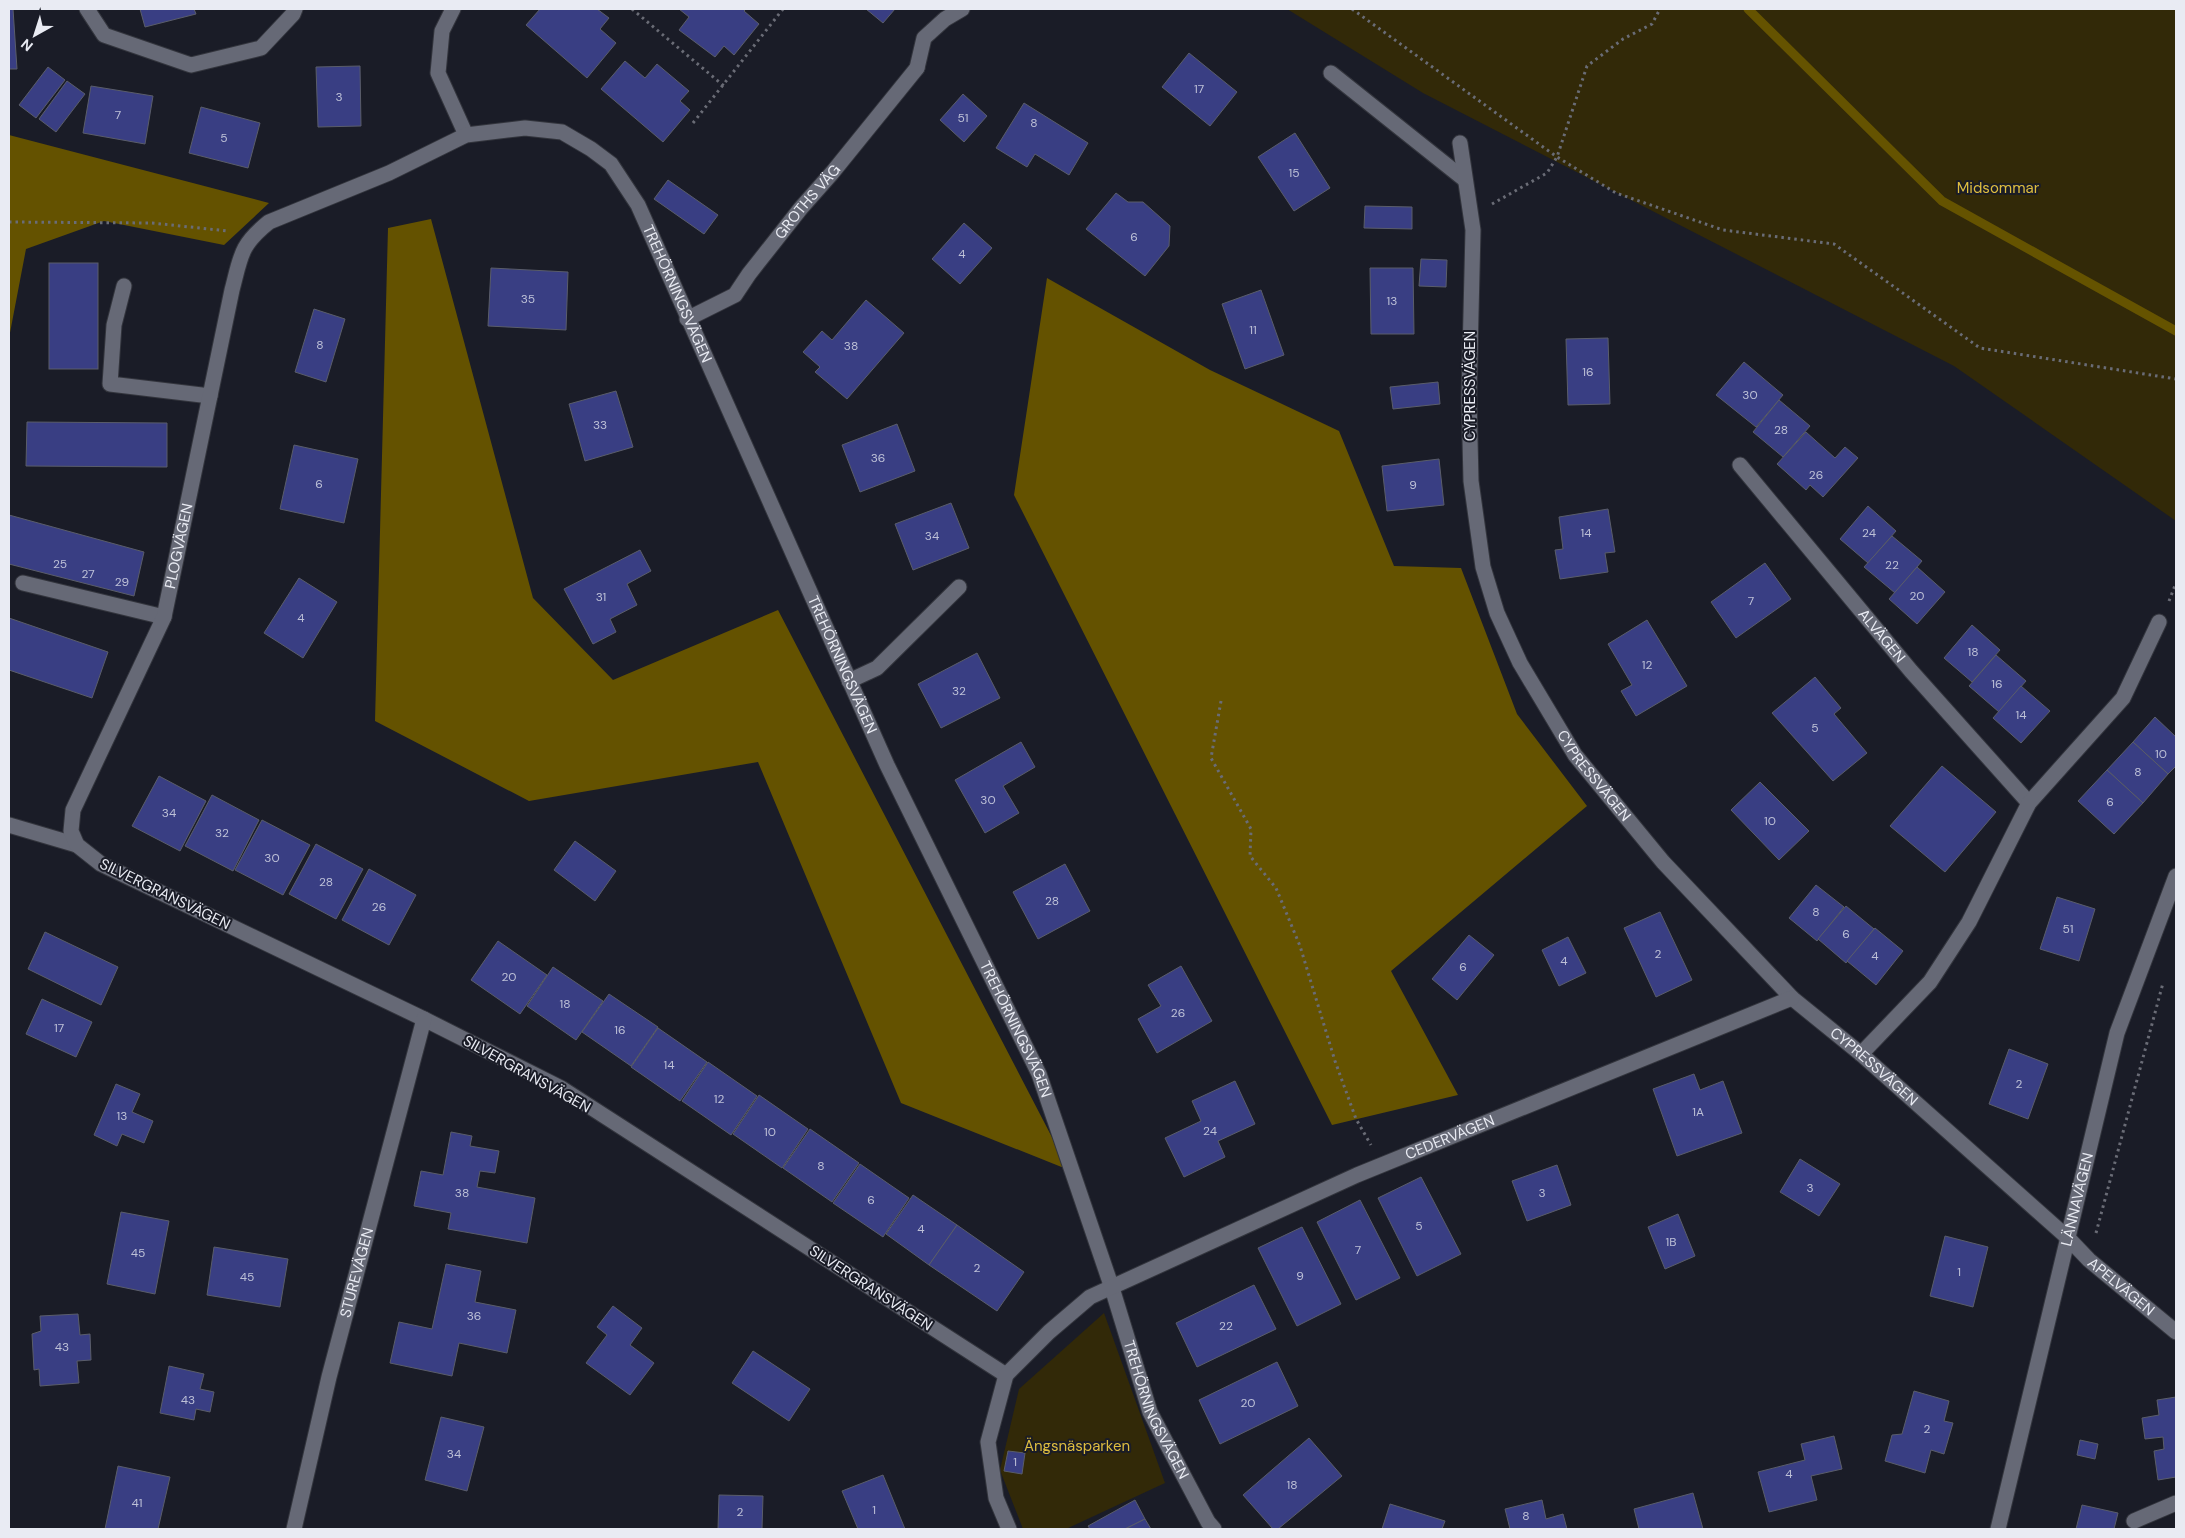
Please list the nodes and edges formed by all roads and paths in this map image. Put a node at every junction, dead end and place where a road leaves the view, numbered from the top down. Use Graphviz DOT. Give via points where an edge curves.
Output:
graph roads {
  1 [pos="86,9"];
  2 [pos="295,9"];
  3 [pos="453,9"];
  4 [pos="632,9"];
  5 [pos="782,9"];
  6 [pos="962,9"];
  7 [pos="1352,9"];
  8 [pos="1660,9"];
  9 [pos="1331,73"];
  10 [pos="724,86"];
  11 [pos="694,123"];
  12 [pos="466,135"];
  13 [pos="1460,143"];
  14 [pos="1557,157"];
  15 [pos="1464,179"];
  16 [pos="1470,210"];
  17 [pos="9,222"];
  18 [pos="252,235"];
  19 [pos="124,286"];
  20 [pos="687,319"];
  21 [pos="2176,378"];
  22 [pos="210,396"];
  23 [pos="1740,465"];
  24 [pos="23,583"];
  25 [pos="958,587"];
  26 [pos="164,617"];
  27 [pos="2159,622"];
  28 [pos="849,681"];
  29 [pos="1221,701"];
  30 [pos="2028,803"];
  31 [pos="9,825"];
  32 [pos="77,845"];
  33 [pos="2176,876"];
  34 [pos="2165,978"];
  35 [pos="1792,998"];
  36 [pos="424,1019"];
  37 [pos="1861,1054"];
  38 [pos="1382,1165"];
  39 [pos="2068,1238"];
  40 [pos="2089,1260"];
  41 [pos="1112,1288"];
  42 [pos="2176,1332"];
  43 [pos="1006,1374"];
  44 [pos="2176,1503"];
  45 [pos="2134,1521"];
  46 [pos="294,1529"];
  47 [pos="1010,1529"];
  48 [pos="1214,1529"];
  49 [pos="1998,1529"];
  1 -- 2 [label="street" via="104,35 191,65 261,48"];
  3 -- 12 [label="street" via="442,31 438,73"];
  4 -- 10 [label="path"];
  5 -- 10 [label="path"];
  6 -- 20 [label="street, GROTHS VÄG" via="924,38 917,68 801,208 735,295"];
  7 -- 14 [label="path"];
  8 -- 14 [label="path" via="1652,24 1623,38 1587,66"];
  9 -- 15 [label="street"];
  10 -- 11 [label="path"];
  12 -- 18 [label="street, TREHÖRNINGSVÄGEN" via="390,173 269,222"];
  12 -- 20 [label="street, TREHÖRNINGSVÄGEN" via="525,128 562,132 611,164 638,205"];
  13 -- 15 [label="street, CYPRESSVÄGEN"];
  14 -- 16 [label="path" via="1547,173 1530,184 1492,204"];
  14 -- 21 [label="path" via="1616,193 1723,230 1834,244 1980,348"];
  15 -- 16 [label="street, CYPRESSVÄGEN"];
  16 -- 35 [label="street, CYPRESSVÄGEN" via="1473,230 1469,397 1471,481 1483,567 1497,613 1520,663 1575,755 1663,862"];
  17 -- 18 [label="path" via="152,223"];
  18 -- 22 [label="street, PLOGVÄGEN" via="243,249 232,290"];
  19 -- 22 [label="street" via="114,325 110,384"];
  20 -- 28 [label="street, TREHÖRNINGSVÄGEN"];
  22 -- 26 [label="street, PLOGVÄGEN"];
  23 -- 30 [label="street, ALVÄGEN" via="1911,671"];
  24 -- 26 [label="street"];
  25 -- 28 [label="street" via="876,668"];
  26 -- 32 [label="street, PLOGVÄGEN" via="74,810 71,831"];
  27 -- 30 [label="street" via="2123,698"];
  28 -- 41 [label="street, TREHÖRNINGSVÄGEN" via="1039,1074"];
  29 -- 38 [label="path" via="1211,758 1251,829 1250,856 1276,888 1300,946 1356,1119"];
  30 -- 37 [label="street" via="1969,922 1930,982"];
  31 -- 32 [label="street"];
  32 -- 36 [label="street, SILVERGRANSVÄGEN" via="101,864"];
  33 -- 39 [label="street, LÄNNAVÄGEN" via="2117,1033"];
  34 -- 40 [label="path"];
  35 -- 37 [label="street, CYPRESSVÄGEN"];
  35 -- 38 [label="street, CEDERVÄGEN"];
  36 -- 43 [label="street, SILVERGRANSVÄGEN" via="561,1088"];
  36 -- 46 [label="street, STUREVÄGEN" via="329,1377"];
  37 -- 39 [label="street, CYPRESSVÄGEN"];
  38 -- 41 [label="street, CEDERVÄGEN"];
  39 -- 40 [label="street, APELVÄGEN"];
  39 -- 49 [label="street, LÄNNAVÄGEN"];
  40 -- 42 [label="street, APELVÄGEN"];
  41 -- 43 [label="street" via="1090,1297"];
  41 -- 48 [label="street, TREHÖRNINGSVÄGEN" via="1150,1412"];
  43 -- 47 [label="street" via="988,1442 996,1498"];
  44 -- 45 [label="street"];
}
